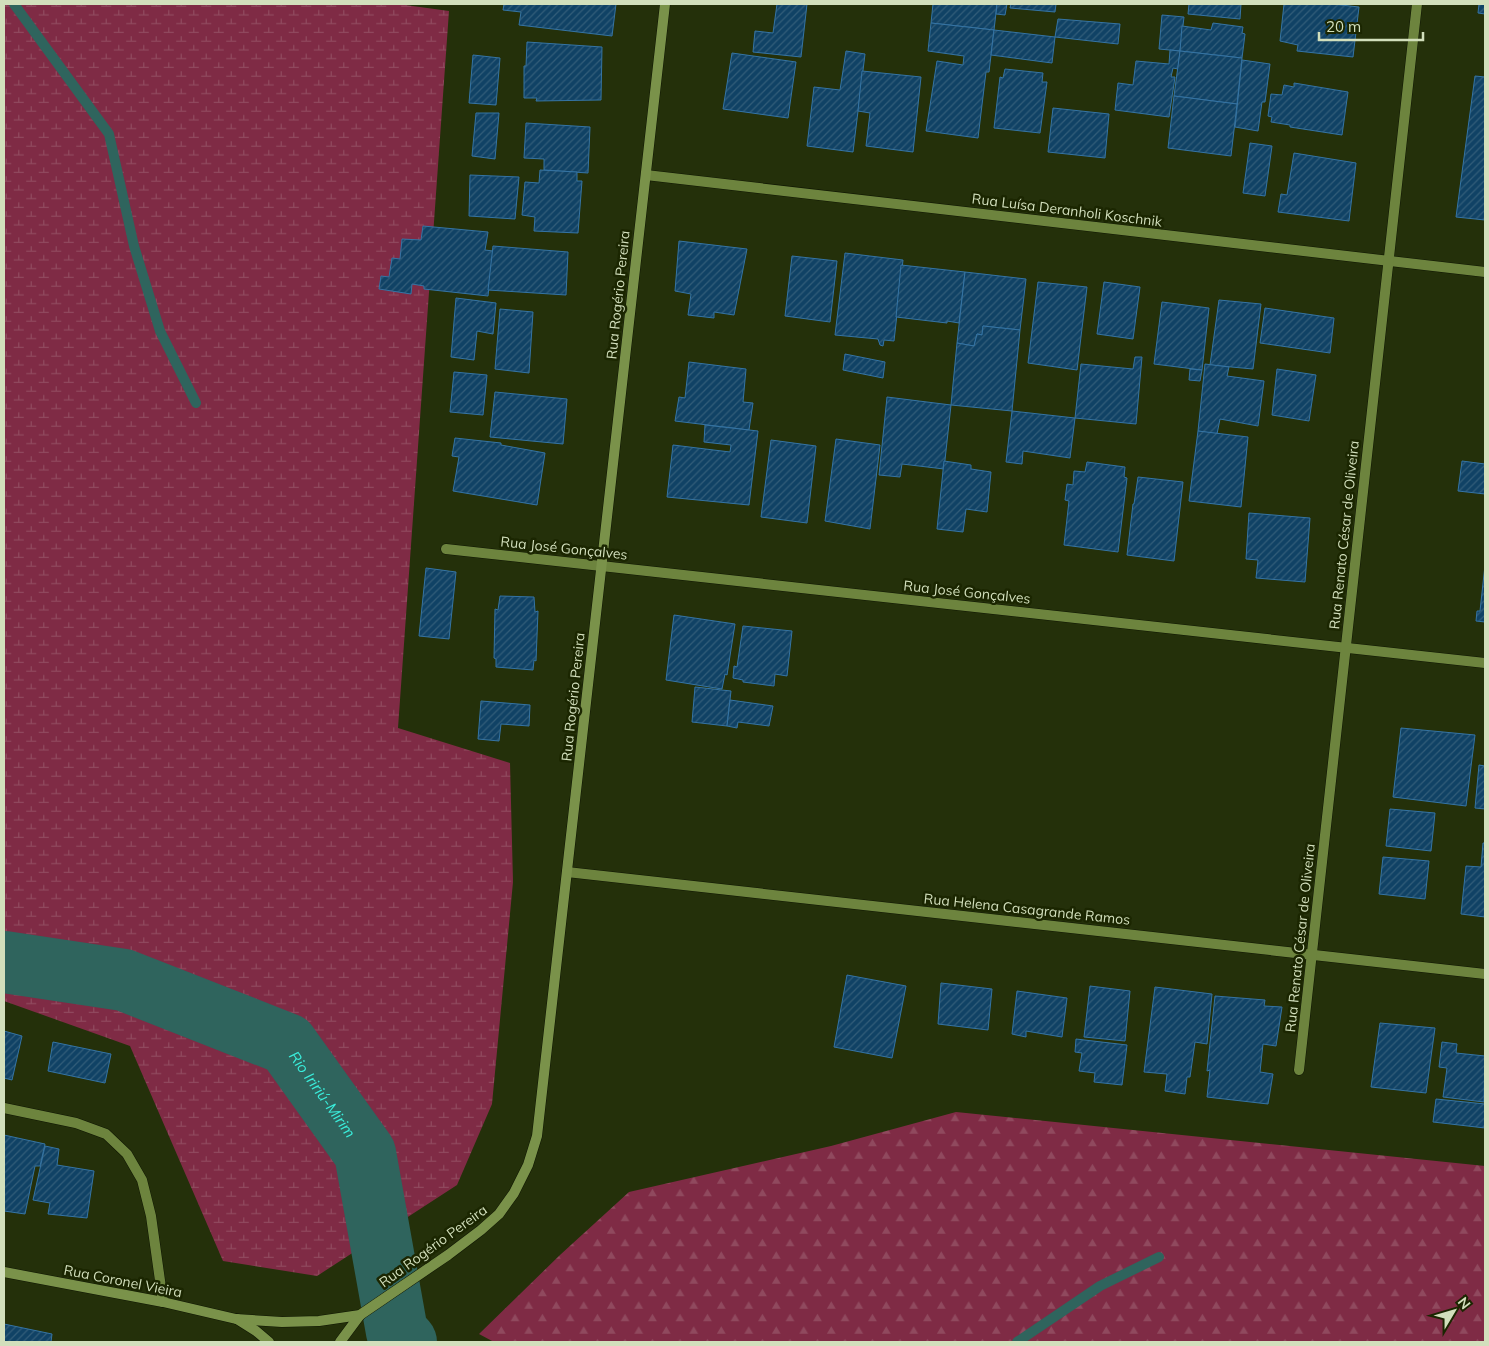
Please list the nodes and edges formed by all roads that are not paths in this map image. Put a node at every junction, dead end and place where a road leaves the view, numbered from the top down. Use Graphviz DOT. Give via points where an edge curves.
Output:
graph roads {
  1 [pos="665,4"];
  2 [pos="1417,4"];
  3 [pos="646,176"];
  4 [pos="1389,261"];
  5 [pos="1485,272"];
  6 [pos="446,549"];
  7 [pos="601,566"];
  8 [pos="1346,648"];
  9 [pos="1485,663"];
  10 [pos="566,872"];
  11 [pos="1312,955"];
  12 [pos="1485,974"];
  13 [pos="1299,1070"];
  14 [pos="4,1108"];
  15 [pos="4,1272"];
  16 [pos="163,1302"];
  17 [pos="363,1313"];
  18 [pos="236,1319"];
  19 [pos="269,1342"];
  20 [pos="340,1342"];
  1 -- 3 [label="street, Rua Rogério Pereira"];
  2 -- 4 [label="street, Rua Renato César de Oliveira"];
  3 -- 4 [label="street, Rua Luísa Deranholi Koschnik"];
  3 -- 7 [label="street, Rua Rogério Pereira"];
  4 -- 5 [label="street, Rua Luísa Deranholi Koschnik"];
  4 -- 8 [label="street, Rua Renato César de Oliveira"];
  6 -- 7 [label="street, Rua José Gonçalves"];
  7 -- 8 [label="street, Rua José Gonçalves"];
  7 -- 10 [label="street, Rua Rogério Pereira"];
  8 -- 9 [label="street, Rua José Gonçalves"];
  8 -- 11 [label="street, Rua Renato César de Oliveira"];
  10 -- 11 [label="street, Rua Helena Casagrande Ramos"];
  10 -- 17 [label="street, Rua Rogério Pereira" via="536,1136 528,1165 499,1214 448,1255"];
  11 -- 12 [label="street, Rua Helena Casagrande Ramos"];
  11 -- 13 [label="street, Rua Renato César de Oliveira"];
  14 -- 16 [label="street" via="76,1123 106,1134 127,1154 142,1180 151,1216"];
  15 -- 16 [label="street, Rua Coronel Vieira"];
  16 -- 18 [label="street, Rua Coronel Vieira"];
  17 -- 18 [label="street" via="319,1321"];
  17 -- 20 [label="street"];
  18 -- 19 [label="street"];
}
